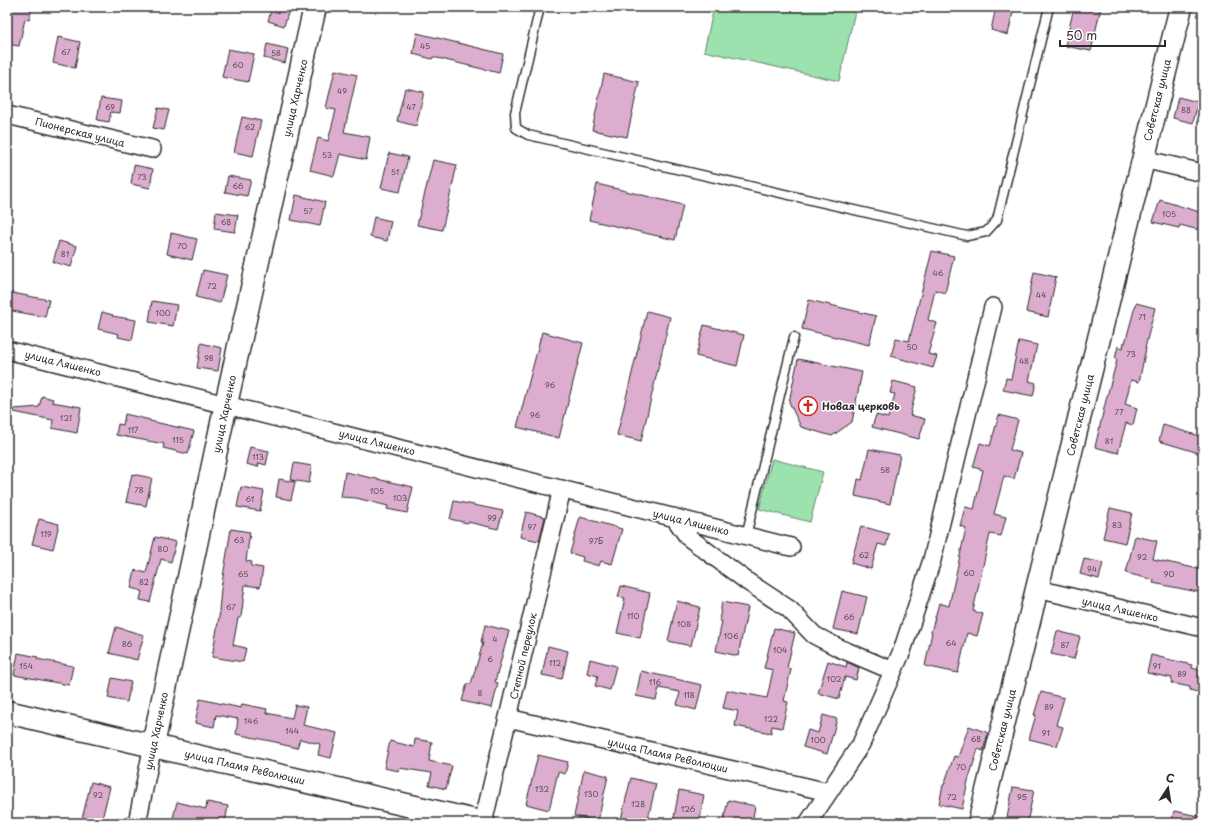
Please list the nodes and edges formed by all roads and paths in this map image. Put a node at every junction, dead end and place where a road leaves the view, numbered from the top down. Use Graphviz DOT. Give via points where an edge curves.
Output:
graph roads {
  1 [pos="316,7"];
  2 [pos="540,7"];
  3 [pos="1049,7"];
  4 [pos="1181,7"];
  5 [pos="7,115"];
  6 [pos="152,150"];
  7 [pos="1143,159"];
  8 [pos="1203,173"];
  9 [pos="993,307"];
  10 [pos="794,337"];
  11 [pos="7,350"];
  12 [pos="226,404"];
  13 [pos="562,489"];
  14 [pos="674,518"];
  15 [pos="746,536"];
  16 [pos="791,547"];
  17 [pos="1037,589"];
  18 [pos="1203,628"];
  19 [pos="893,671"];
  20 [pos="7,712"];
  21 [pos="508,718"];
  22 [pos="153,745"];
  23 [pos="828,792"];
  24 [pos="137,823"];
  25 [pos="483,823"];
  26 [pos="808,823"];
  27 [pos="979,823"];
  1 -- 12 [label="street, улица Харченко"];
  2 -- 3 [label="lane" via="516,113 516,128 528,136 967,236 986,232 997,220"];
  4 -- 7 [label="street, Советская улица"];
  5 -- 6 [label="street, Пионерская улица"];
  7 -- 8 [label="street"];
  7 -- 17 [label="street, Советская улица"];
  9 -- 19 [label="street" via="932,560"];
  10 -- 15 [label="lane"];
  11 -- 12 [label="street, улица Ляшенко"];
  12 -- 13 [label="street, улица Ляшенко"];
  12 -- 22 [label="street, улица Харченко"];
  13 -- 14 [label="street, улица Ляшенко"];
  13 -- 21 [label="street, Степной переулок"];
  14 -- 15 [label="street, улица Ляшенко"];
  14 -- 19 [label="street" via="688,537 789,609 814,635"];
  15 -- 16 [label="street, улица Ляшенко"];
  17 -- 18 [label="street, улица Ляшенко"];
  17 -- 27 [label="street, Советская улица"];
  19 -- 23 [label="street" via="861,744"];
  20 -- 22 [label="street, улица Пламя Революции"];
  21 -- 23 [label="street, улица Пламя Революции"];
  21 -- 25 [label="street, Степной переулок"];
  22 -- 24 [label="street, улица Харченко"];
  22 -- 25 [label="street, улица Пламя Революции"];
  23 -- 26 [label="street"];
}
